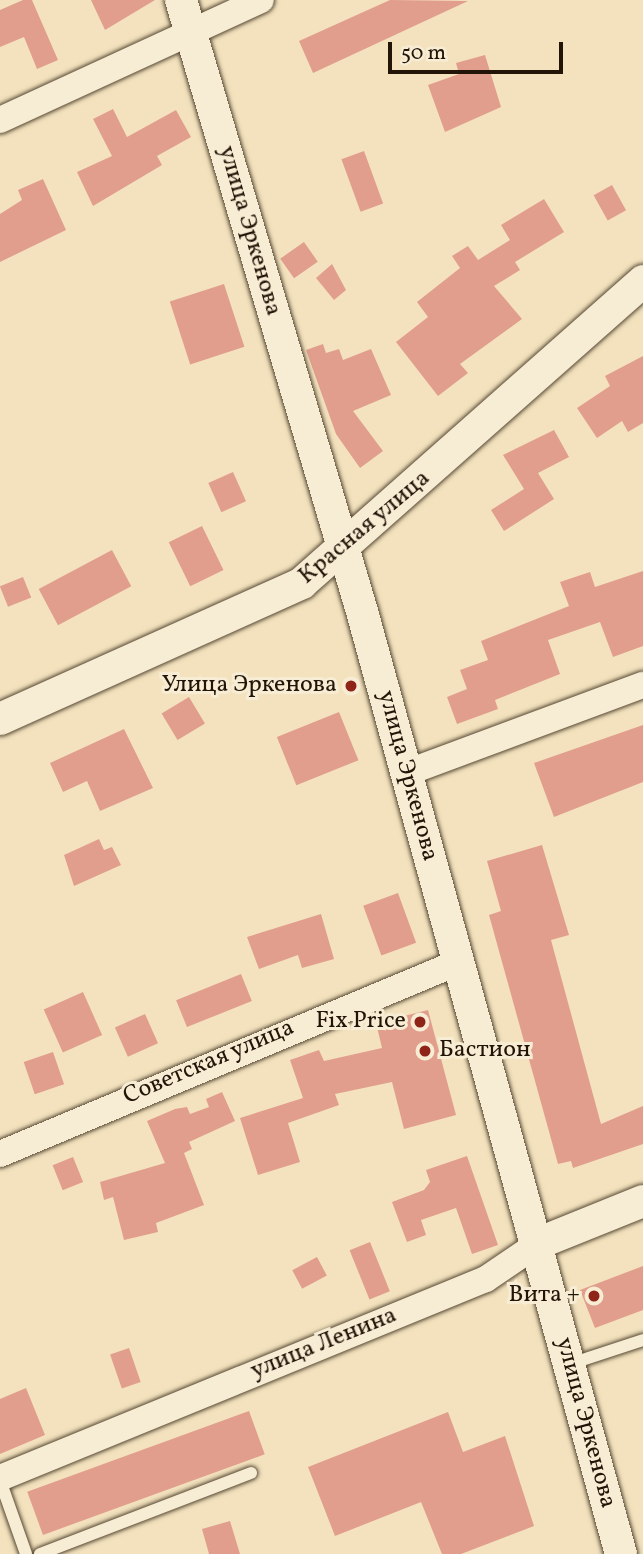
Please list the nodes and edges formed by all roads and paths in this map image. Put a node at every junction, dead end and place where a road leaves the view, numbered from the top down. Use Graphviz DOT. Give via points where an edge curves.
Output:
graph roads {
  1 [pos="181,0"];
  2 [pos="261,0"];
  3 [pos="191,33"];
  4 [pos="0,120"];
  5 [pos="643,281"];
  6 [pos="341,549"];
  7 [pos="643,685"];
  8 [pos="0,719"];
  9 [pos="406,773"];
  10 [pos="458,961"];
  11 [pos="0,1154"];
  12 [pos="643,1201"];
  13 [pos="539,1243"];
  14 [pos="643,1340"];
  15 [pos="567,1365"];
  16 [pos="251,1473"];
  17 [pos="0,1479"];
  18 [pos="26,1554"];
  19 [pos="40,1554"];
  20 [pos="621,1554"];
  1 -- 3 [label="street, улица Эркенова"];
  2 -- 3 [label="street"];
  3 -- 4 [label="street"];
  3 -- 6 [label="street, улица Эркенова"];
  5 -- 6 [label="street, Красная улица"];
  6 -- 8 [label="street, Красная улица" via="302,583"];
  6 -- 9 [label="street, улица Эркенова"];
  7 -- 9 [label="street"];
  9 -- 10 [label="street, улица Эркенова"];
  10 -- 11 [label="street, Советская улица"];
  10 -- 13 [label="street, улица Эркенова"];
  12 -- 13 [label="street, улица Ленина"];
  13 -- 15 [label="street, улица Эркенова"];
  13 -- 17 [label="street, улица Ленина" via="486,1279"];
  14 -- 15 [label="lane"];
  15 -- 20 [label="street, улица Эркенова"];
  16 -- 19 [label="lane"];
  17 -- 18 [label="lane"];
}
